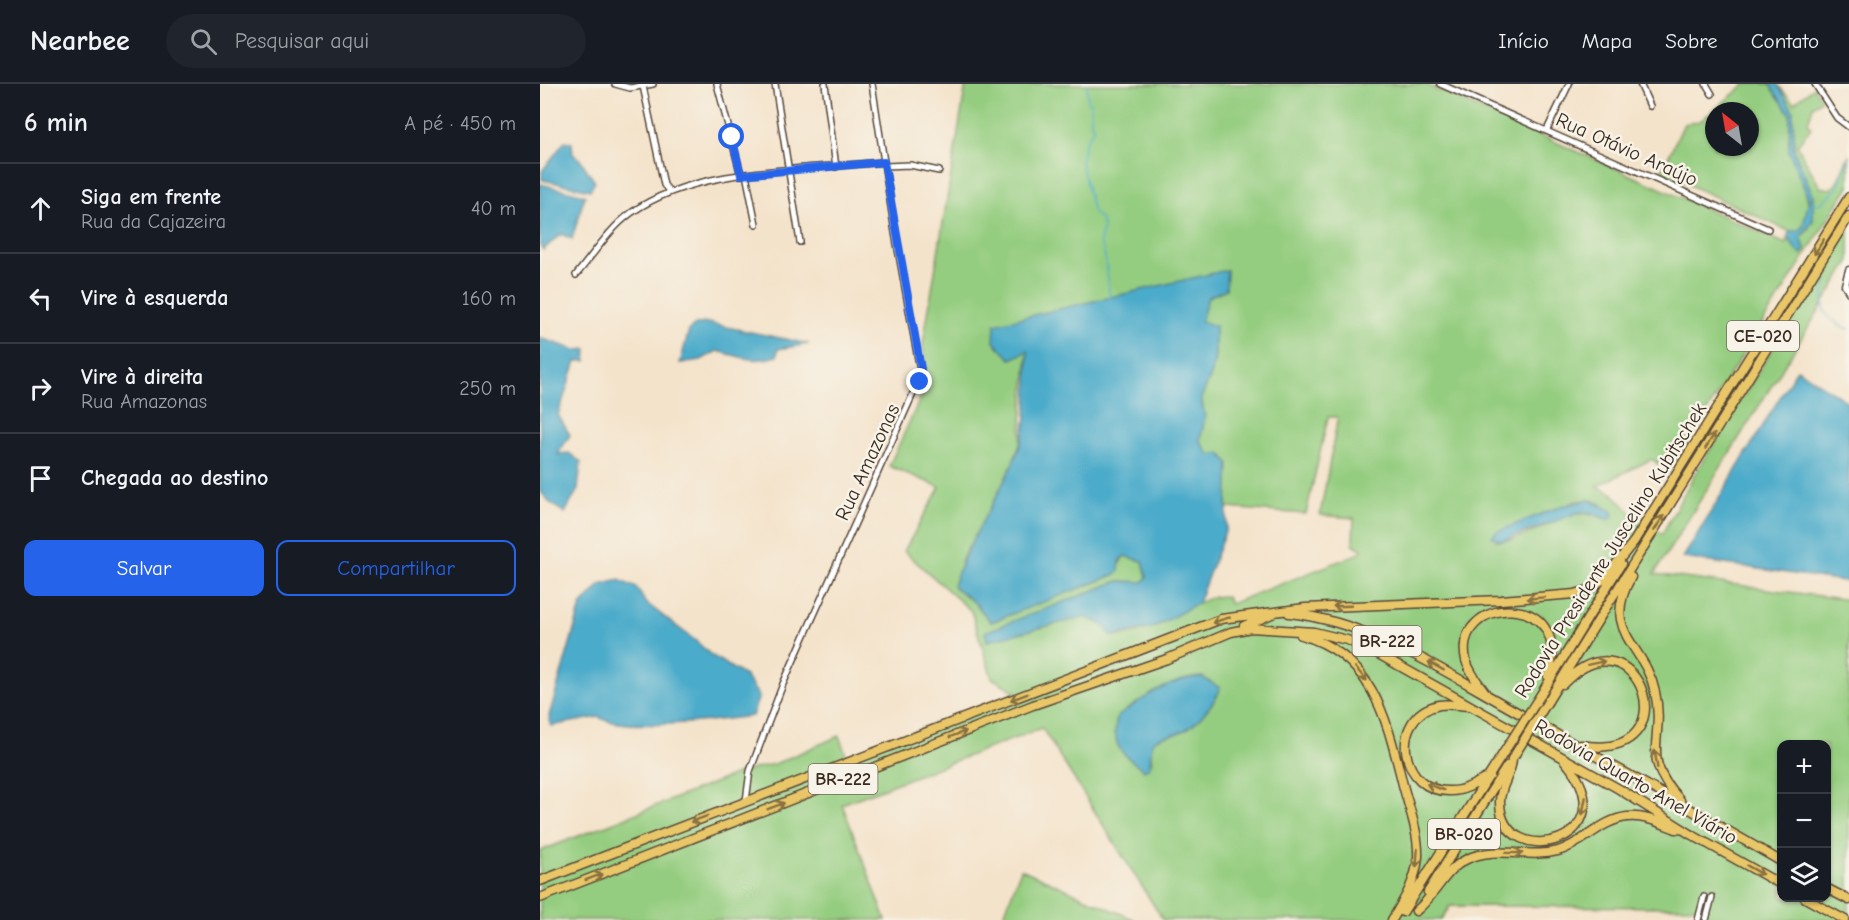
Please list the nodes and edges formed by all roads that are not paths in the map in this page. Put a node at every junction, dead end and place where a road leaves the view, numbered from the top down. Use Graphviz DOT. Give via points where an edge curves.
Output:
graph roads {
  1 [pos="615,84"];
  2 [pos="653,84"];
  3 [pos="717,84"];
  4 [pos="775,84"];
  5 [pos="825,84"];
  6 [pos="872,84"];
  7 [pos="1440,84"];
  8 [pos="1569,84"];
  9 [pos="1640,84"];
  10 [pos="1706,84"];
  11 [pos="1815,84"];
  12 [pos="643,86"];
  13 [pos="1451,87"];
  14 [pos="1712,94"];
  15 [pos="1650,106"];
  16 [pos="1849,127"];
  17 [pos="1547,130"];
  18 [pos="885,164"];
  19 [pos="836,167"];
  20 [pos="790,171"];
  21 [pos="939,171"];
  22 [pos="744,174"];
  23 [pos="670,192"];
  24 [pos="1849,197"];
  25 [pos="1849,216"];
  26 [pos="756,224"];
  27 [pos="1768,228"];
  28 [pos="800,242"];
  29 [pos="1849,270"];
  30 [pos="576,275"];
  31 [pos="1847,285"];
  32 [pos="1849,292"];
  33 [pos="1635,540"];
  34 [pos="1639,556"];
  35 [pos="1278,611"];
  36 [pos="1274,628"];
  37 [pos="1231,632"];
  38 [pos="1542,692"];
  39 [pos="1486,695"];
  40 [pos="1550,700"];
  41 [pos="1473,706"];
  42 [pos="1573,744"];
  43 [pos="1511,755"];
  44 [pos="1561,756"];
  45 [pos="1490,776"];
  46 [pos="747,801"];
  47 [pos="1687,807"];
  48 [pos="1692,835"];
  49 [pos="1777,859"];
  50 [pos="540,881"];
  51 [pos="1777,882"];
  52 [pos="1831,890"];
  53 [pos="1704,897"];
  54 [pos="1712,897"];
  55 [pos="540,898"];
  56 [pos="1849,900"];
  57 [pos="1814,902"];
  58 [pos="1416,911"];
  59 [pos="1392,920"];
  60 [pos="1398,920"];
  61 [pos="1410,920"];
  62 [pos="1698,920"];
  63 [pos="1706,920"];
  64 [pos="1845,920"];
  1 -- 12 [label="street"];
  2 -- 12 [label="street"];
  3 -- 22 [label="street"];
  4 -- 20 [label="street"];
  5 -- 19 [label="street"];
  6 -- 18 [label="street, Rua Amazonas"];
  7 -- 13 [label="street, Rua Otávio Araújo"];
  8 -- 17 [label="street"];
  9 -- 15 [label="street"];
  10 -- 14 [label="street"];
  11 -- 16 [label="street" via="1837,118"];
  12 -- 23 [label="street" via="663,181"];
  13 -- 17 [label="street, Rua Otávio Araújo"];
  17 -- 27 [label="street, Rua Otávio Araújo"];
  18 -- 19 [label="street"];
  18 -- 21 [label="street"];
  18 -- 46 [label="street, Rua Amazonas" via="921,369 920,382 783,684 750,771"];
  19 -- 20 [label="street"];
  20 -- 22 [label="street"];
  20 -- 28 [label="street"];
  22 -- 23 [label="street"];
  22 -- 26 [label="street"];
  23 -- 30 [label="street" via="628,215"];
  24 -- 33 [label="highway, Rodovia Presidente Juscelino Kubitschek / CE-020, one-way"];
  34 -- 25 [label="highway, Rodovia Presidente Juscelino Kubitschek / CE-020, one-way"];
  29 -- 31 [label="street"];
  31 -- 32 [label="street"];
  33 -- 35 [label="highway, one-way" via="1605,578 1575,594"];
  33 -- 38 [label="highway, Rodovia Presidente Juscelino Kubitschek / BR-020"];
  34 -- 40 [label="highway, Rodovia Presidente Juscelino Kubitschek / BR-020"];
  47 -- 34 [label="highway, one-way" via="1664,782 1656,764 1654,687 1621,625 1620,605"];
  35 -- 37 [label="highway"];
  39 -- 35 [label="highway, BR-222, one-way" via="1372,633 1320,617"];
  35 -- 46 [label="highway, BR-222, one-way" via="1240,615 1187,631"];
  36 -- 37 [label="highway, BR-222"];
  36 -- 41 [label="highway, BR-222" via="1347,640"];
  36 -- 59 [label="highway, one-way" via="1311,638 1337,652 1367,681 1381,708 1418,842 1412,884"];
  55 -- 37 [label="highway, BR-222, one-way" via="1033,705 1167,659"];
  38 -- 39 [label="highway" via="1553,651 1548,633 1534,617 1504,609 1485,616 1467,640 1466,662"];
  38 -- 43 [label="highway, Rodovia Presidente Juscelino Kubitschek / BR-020, bridge"];
  39 -- 42 [label="highway, BR-222"];
  40 -- 42 [label="highway, one-way" via="1580,668 1598,661 1624,666 1644,690 1644,720 1622,744 1605,748"];
  40 -- 43 [label="highway, Rodovia Presidente Juscelino Kubitschek / BR-020, bridge"];
  41 -- 44 [label="highway, Rodovia Quarto Anel Viário"];
  45 -- 41 [label="highway, one-way" via="1460,790 1439,790 1415,774 1405,754 1408,731 1421,714 1438,705"];
  42 -- 47 [label="highway, Rodovia Quarto Anel Viário"];
  44 -- 43 [label="highway, one-way" via="1583,786 1585,811 1568,835 1541,844 1519,837 1502,813 1501,793"];
  43 -- 45 [label="highway, Rodovia Presidente Juscelino Kubitschek / BR-020"];
  43 -- 58 [label="highway, Rodovia Presidente Juscelino Kubitschek / BR-020"];
  44 -- 48 [label="highway, Rodovia Quarto Anel Viário"];
  45 -- 60 [label="highway, Rodovia Presidente Juscelino Kubitschek / BR-020"];
  46 -- 50 [label="highway, BR-222, one-way"];
  47 -- 49 [label="highway, Rodovia Quarto Anel Viário"];
  48 -- 51 [label="highway, Rodovia Quarto Anel Viário, one-way"];
  58 -- 48 [label="highway, one-way" via="1452,868 1481,854 1550,853 1628,817 1640,817"];
  52 -- 56 [label="highway"];
  53 -- 62 [label="street"];
  54 -- 63 [label="street"];
  57 -- 64 [label="highway"];
  58 -- 61 [label="highway, Rodovia Presidente Juscelino Kubitschek / BR-020"];
}
